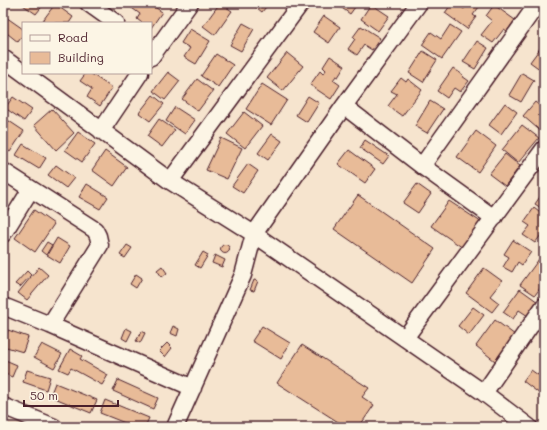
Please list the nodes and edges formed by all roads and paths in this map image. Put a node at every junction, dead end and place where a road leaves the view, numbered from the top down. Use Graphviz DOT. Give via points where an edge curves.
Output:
graph roads {
  1 [pos="88,3"];
  2 [pos="190,3"];
  3 [pos="301,3"];
  4 [pos="538,3"];
  5 [pos="411,6"];
  6 [pos="115,22"];
  7 [pos="152,52"];
  8 [pos="5,64"];
  9 [pos="139,74"];
  10 [pos="344,106"];
  11 [pos="101,131"];
  12 [pos="544,149"];
  13 [pos="422,166"];
  14 [pos="3,172"];
  15 [pos="170,181"];
  16 [pos="31,189"];
  17 [pos="494,218"];
  18 [pos="3,234"];
  19 [pos="254,234"];
  20 [pos="3,306"];
  21 [pos="544,306"];
  22 [pos="50,325"];
  23 [pos="405,338"];
  24 [pos="193,388"];
  25 [pos="484,393"];
  26 [pos="3,406"];
  27 [pos="523,425"];
  28 [pos="54,427"];
  29 [pos="175,427"];
  1 -- 6 [label="street"];
  2 -- 7 [label="street"];
  3 -- 15 [label="street"];
  4 -- 13 [label="street"];
  5 -- 10 [label="street"];
  8 -- 11 [label="street"];
  9 -- 11 [label="street"];
  10 -- 13 [label="street"];
  10 -- 19 [label="street"];
  11 -- 15 [label="street"];
  12 -- 17 [label="street"];
  13 -- 17 [label="street"];
  14 -- 16 [label="street"];
  15 -- 19 [label="street"];
  16 -- 18 [label="street"];
  16 -- 22 [label="street" via="95,230 100,245"];
  17 -- 23 [label="street"];
  19 -- 23 [label="street"];
  19 -- 24 [label="street" via="244,275"];
  20 -- 22 [label="street"];
  21 -- 25 [label="street"];
  22 -- 24 [label="street"];
  23 -- 25 [label="street"];
  24 -- 29 [label="street"];
  25 -- 27 [label="street"];
  26 -- 28 [label="street"];
}
